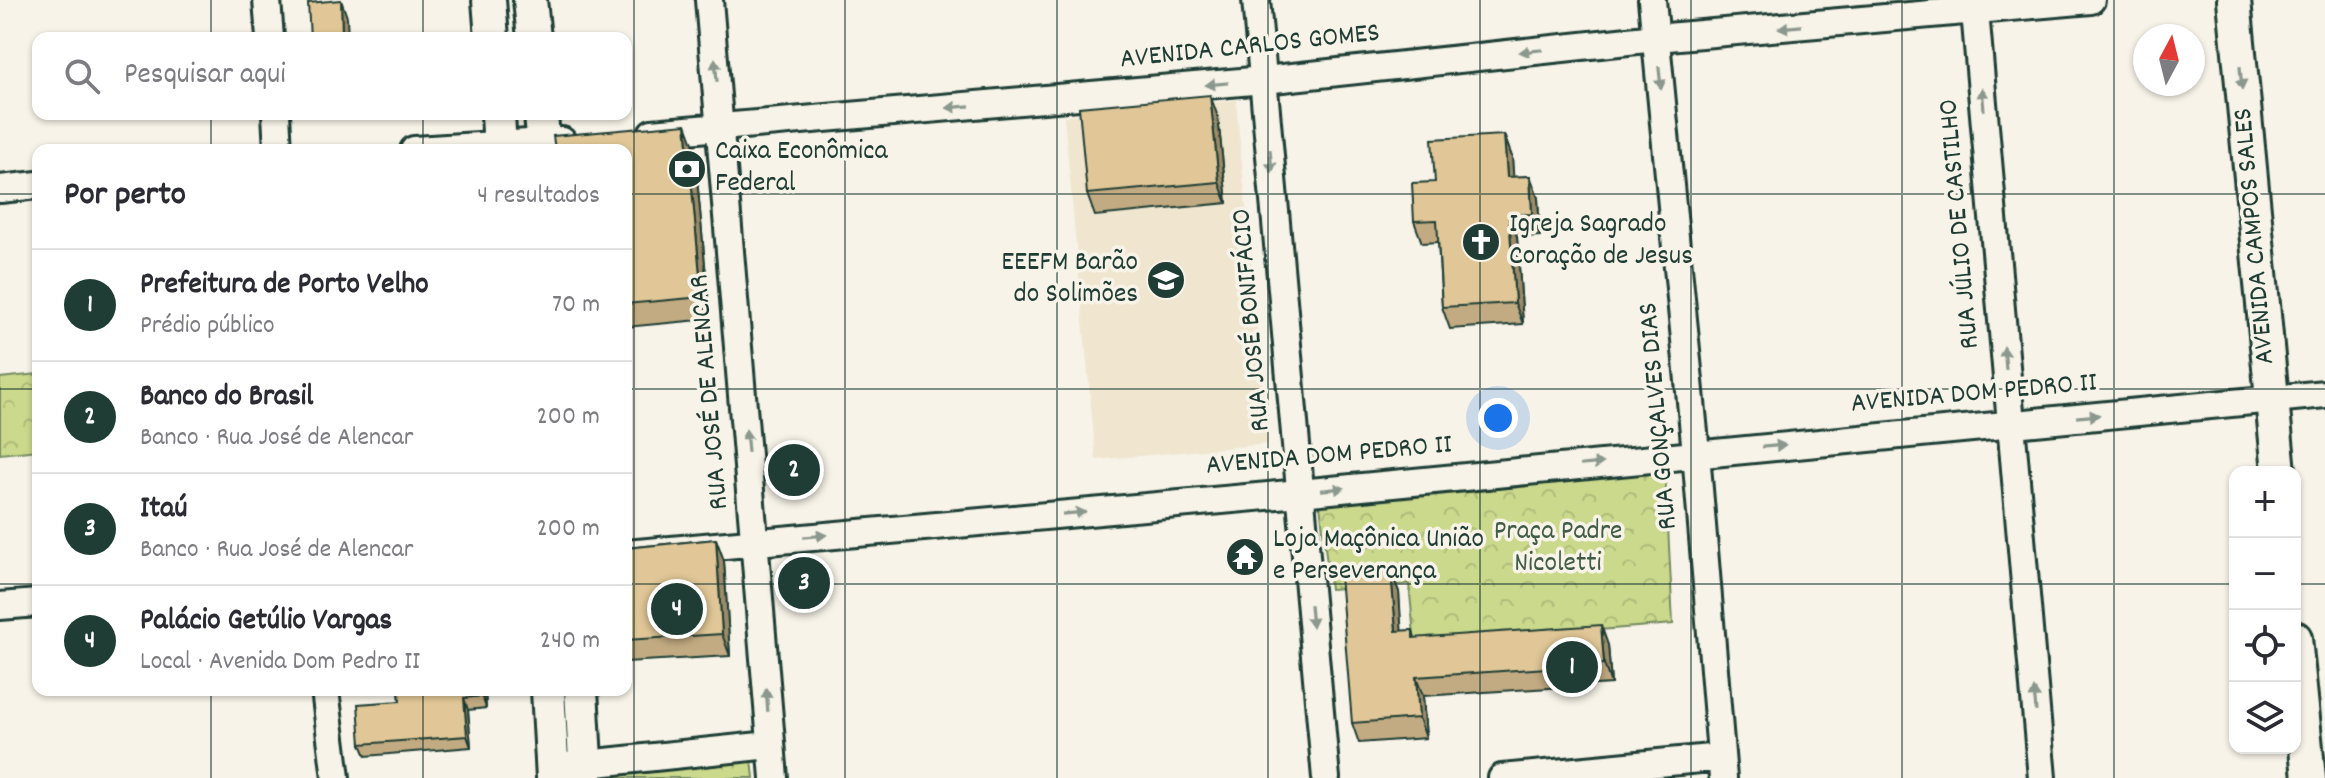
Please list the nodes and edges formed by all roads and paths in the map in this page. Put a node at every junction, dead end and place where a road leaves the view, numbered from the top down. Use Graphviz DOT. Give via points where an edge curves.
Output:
graph roads {
  1 [pos="267,0"];
  2 [pos="489,0"];
  3 [pos="530,0"];
  4 [pos="709,0"];
  5 [pos="1256,0"];
  6 [pos="1652,0"];
  7 [pos="2091,0"];
  8 [pos="2234,0"];
  9 [pos="1975,6"];
  10 [pos="270,32"];
  11 [pos="492,32"];
  12 [pos="533,32"];
  13 [pos="1656,38"];
  14 [pos="1264,80"];
  15 [pos="276,120"];
  16 [pos="721,128"];
  17 [pos="632,135"];
  18 [pos="499,136"];
  19 [pos="543,136"];
  20 [pos="588,139"];
  21 [pos="278,144"];
  22 [pos="450,144"];
  23 [pos="0,182"];
  24 [pos="32,186"];
  25 [pos="0,189"];
  26 [pos="2325,394"];
  27 [pos="2272,399"];
  28 [pos="2011,424"];
  29 [pos="1696,453"];
  30 [pos="2278,466"];
  31 [pos="1300,493"];
  32 [pos="756,542"];
  33 [pos="632,553"];
  34 [pos="32,603"];
  35 [pos="0,606"];
  36 [pos="2299,682"];
  37 [pos="326,696"];
  38 [pos="548,696"];
  39 [pos="581,696"];
  40 [pos="770,745"];
  41 [pos="1722,768"];
  42 [pos="586,771"];
  43 [pos="553,773"];
  44 [pos="336,778"];
  45 [pos="774,778"];
  46 [pos="1326,778"];
  47 [pos="1502,778"];
  48 [pos="2042,778"];
  49 [pos="2309,778"];
  1 -- 10 [label="street"];
  2 -- 11 [label="street"];
  3 -- 12 [label="street"];
  16 -- 4 [label="street, RUA JOSÉ DE ALENCAR, one-way"];
  5 -- 14 [label="street, RUA JOSÉ BONIFÁCIO"];
  6 -- 13 [label="street, RUA GONÇALVES DIAS"];
  7 -- 9 [label="street, AVENIDA CARLOS GOMES"];
  8 -- 27 [label="street, AVENIDA CAMPOS SALES, one-way"];
  9 -- 13 [label="street, AVENIDA CARLOS GOMES, one-way"];
  28 -- 9 [label="street, RUA JÚLIO DE CASTILHO, one-way"];
  13 -- 14 [label="street, AVENIDA CARLOS GOMES, one-way"];
  13 -- 29 [label="street, RUA GONÇALVES DIAS, one-way"];
  14 -- 16 [label="street, AVENIDA CARLOS GOMES, one-way"];
  14 -- 31 [label="street, RUA JOSÉ BONIFÁCIO, one-way"];
  15 -- 21 [label="street"];
  16 -- 17 [label="street, AVENIDA CARLOS GOMES"];
  32 -- 16 [label="street, RUA JOSÉ DE ALENCAR, one-way"];
  18 -- 19 [label="street"];
  18 -- 22 [label="street"];
  19 -- 20 [label="street"];
  23 -- 25 [label="street"];
  24 -- 25 [label="street"];
  26 -- 27 [label="street, AVENIDA DOM PEDRO II"];
  28 -- 27 [label="street, AVENIDA DOM PEDRO II, one-way"];
  27 -- 30 [label="street, AVENIDA CAMPOS SALES"];
  29 -- 28 [label="street, AVENIDA DOM PEDRO II, one-way"];
  48 -- 28 [label="street, RUA JÚLIO DE CASTILHO, one-way"];
  31 -- 29 [label="street, AVENIDA DOM PEDRO II, one-way"];
  29 -- 41 [label="street, RUA GONÇALVES DIAS"];
  32 -- 31 [label="street, AVENIDA DOM PEDRO II, one-way"];
  31 -- 46 [label="street, RUA JOSÉ BONIFÁCIO, one-way"];
  32 -- 33 [label="street, AVENIDA DOM PEDRO II"];
  40 -- 32 [label="street, RUA JOSÉ DE ALENCAR, one-way"];
  34 -- 35 [label="street"];
  36 -- 49 [label="street"];
  37 -- 44 [label="street"];
  38 -- 43 [label="street"];
  39 -- 42 [label="street"];
  40 -- 42 [label="street"];
  40 -- 45 [label="street, RUA JOSÉ DE ALENCAR"];
  41 -- 47 [label="street"];
  42 -- 43 [label="street"];
}
